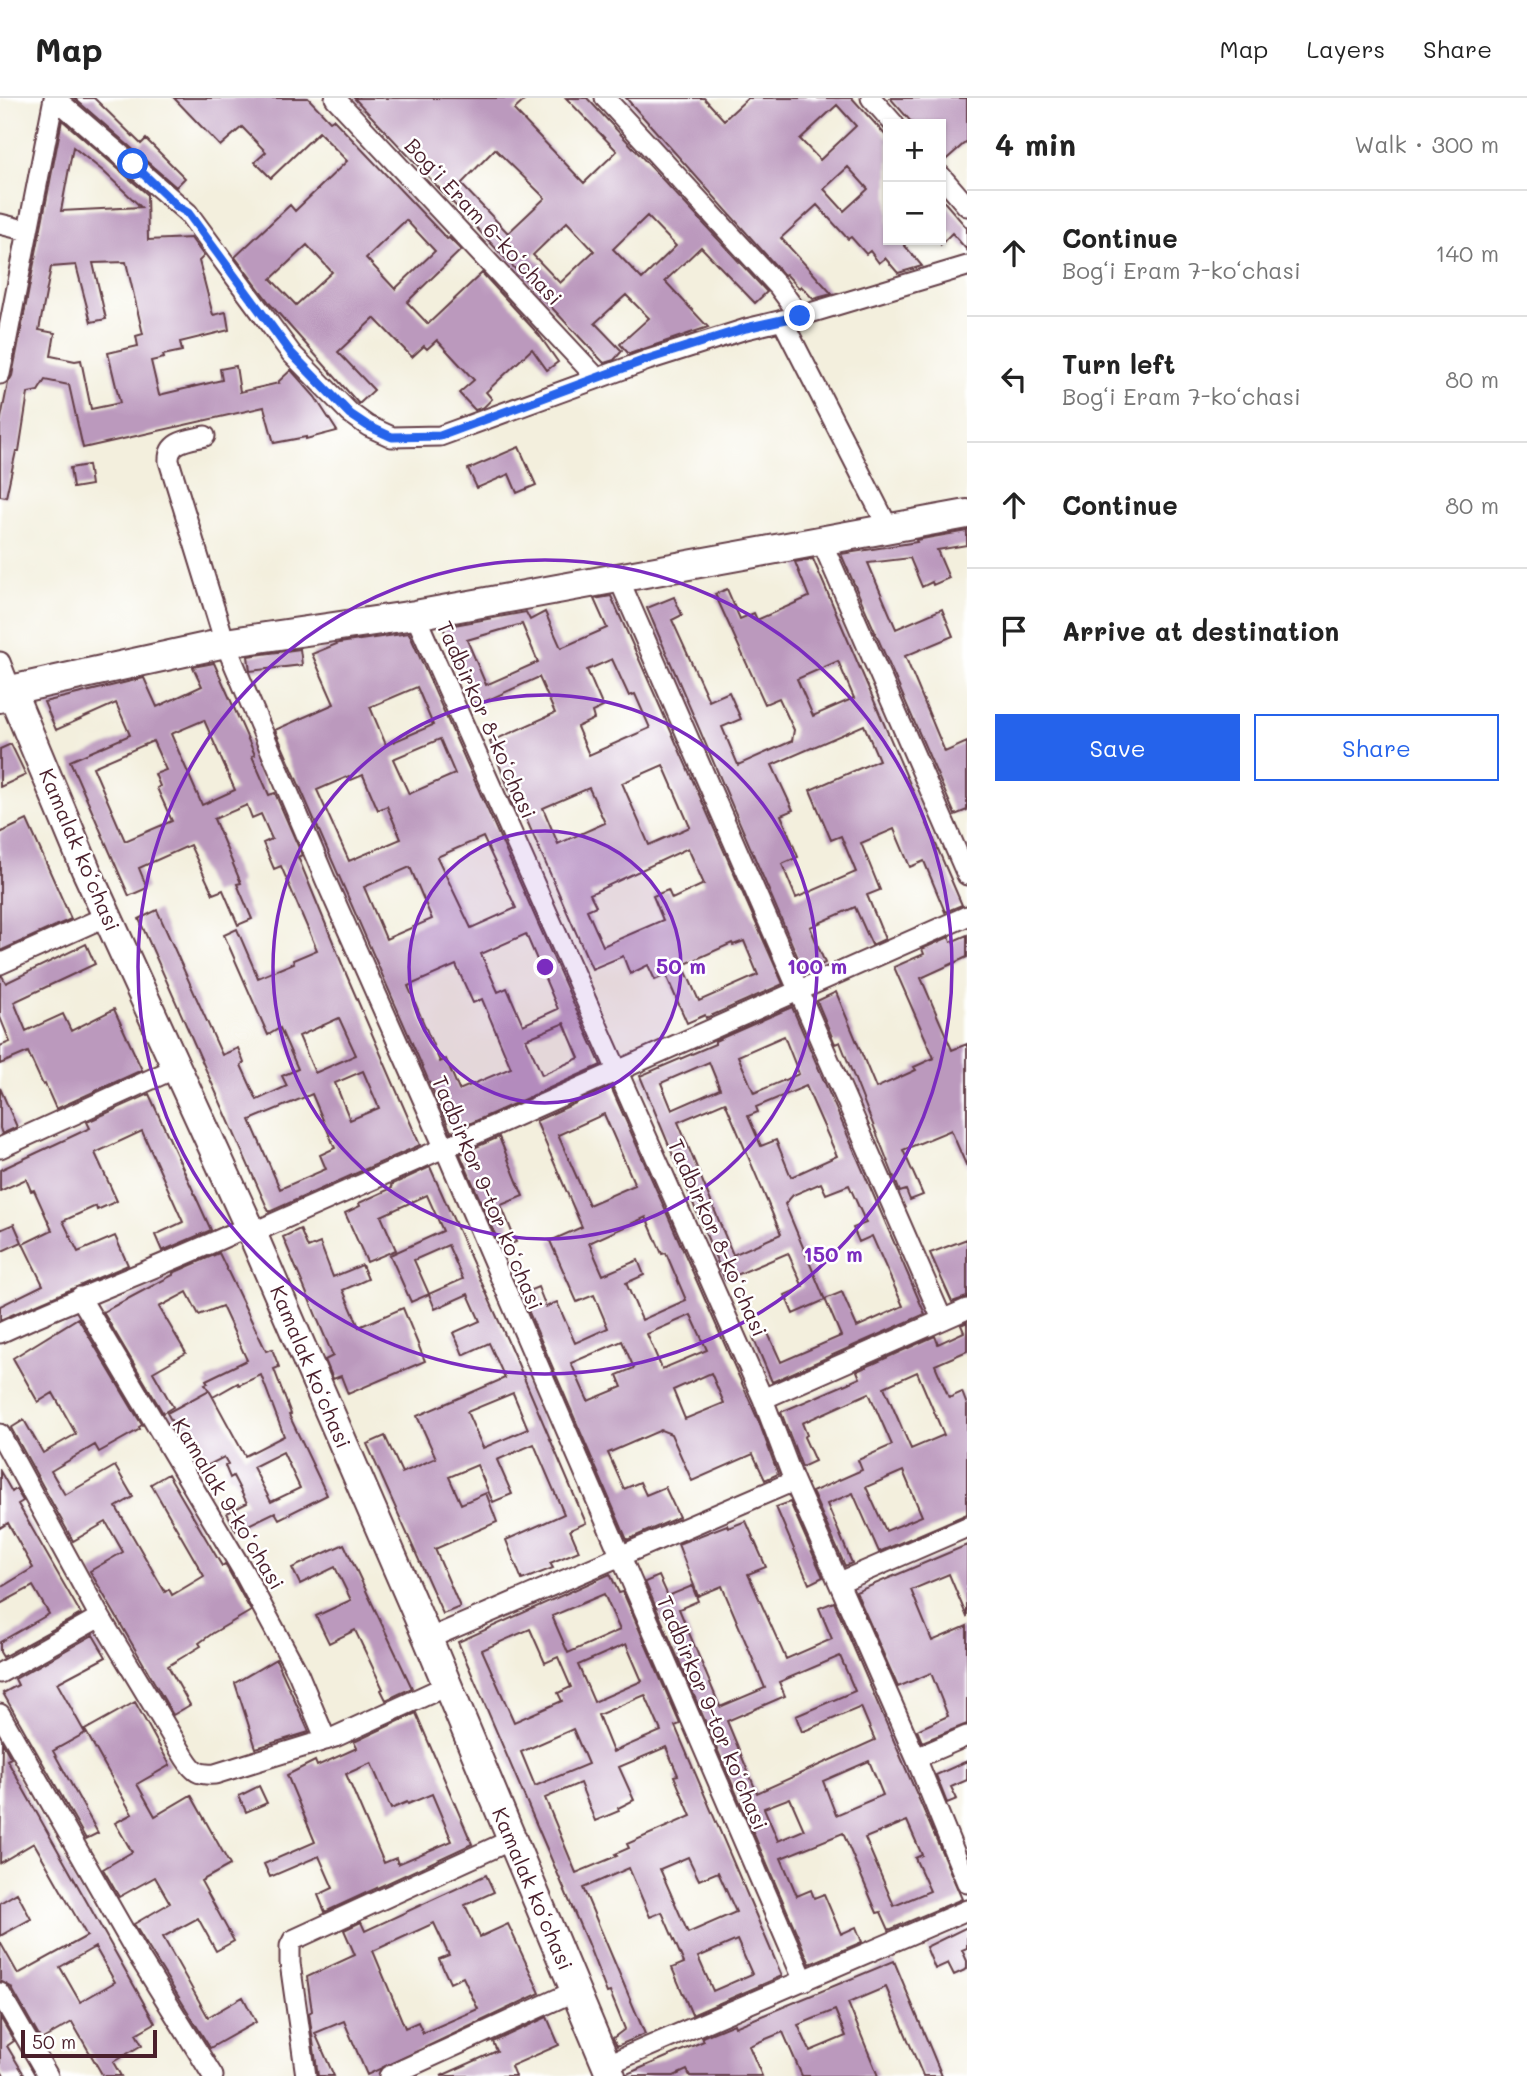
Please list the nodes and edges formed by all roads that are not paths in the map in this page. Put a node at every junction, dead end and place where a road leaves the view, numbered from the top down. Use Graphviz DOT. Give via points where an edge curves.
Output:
graph roads {
  1 [pos="55,98"];
  2 [pos="335,98"];
  3 [pos="605,98"];
  4 [pos="871,98"];
  5 [pos="890,119"];
  6 [pos="946,182"];
  7 [pos="967,205"];
  8 [pos="0,224"];
  9 [pos="28,231"];
  10 [pos="967,266"];
  11 [pos="791,318"];
  12 [pos="0,374"];
  13 [pos="596,377"];
  14 [pos="205,436"];
  15 [pos="967,514"];
  16 [pos="889,529"];
  17 [pos="821,540"];
  18 [pos="618,577"];
  19 [pos="415,615"];
  20 [pos="225,643"];
  21 [pos="0,662"];
  22 [pos="5,694"];
  23 [pos="967,875"];
  24 [pos="107,916"];
  25 [pos="967,916"];
  26 [pos="0,964"];
  27 [pos="797,990"];
  28 [pos="176,1068"];
  29 [pos="617,1070"];
  30 [pos="0,1148"];
  31 [pos="444,1149"];
  32 [pos="250,1230"];
  33 [pos="80,1297"];
  34 [pos="967,1309"];
  35 [pos="942,1319"];
  36 [pos="0,1333"];
  37 [pos="763,1399"];
  38 [pos="0,1434"];
  39 [pos="794,1481"];
  40 [pos="967,1527"];
  41 [pos="618,1555"];
  42 [pos="840,1582"];
  43 [pos="100,1617"];
  44 [pos="428,1639"];
  45 [pos="0,1673"];
  46 [pos="446,1686"];
  47 [pos="0,1714"];
  48 [pos="967,1736"];
  49 [pos="326,1740"];
  50 [pos="916,1758"];
  51 [pos="511,1840"];
  52 [pos="967,1883"];
  53 [pos="967,1910"];
  54 [pos="804,1981"];
  55 [pos="575,1991"];
  56 [pos="0,1993"];
  57 [pos="608,2071"];
  58 [pos="400,2074"];
  59 [pos="48,2076"];
  60 [pos="213,2076"];
  61 [pos="306,2076"];
  1 -- 9 [label="street"];
  1 -- 13 [label="street" via="188,213 291,353 350,414 368,426 392,437 440,436"];
  2 -- 13 [label="street, Bogʻi Eram 6-koʻchasi"];
  3 -- 11 [label="street" via="778,286"];
  4 -- 5 [label="street"];
  6 -- 7 [label="street"];
  8 -- 9 [label="street"];
  9 -- 12 [label="street"];
  10 -- 11 [label="street"];
  11 -- 13 [label="street"];
  11 -- 16 [label="street"];
  14 -- 20 [label="street, Tadbirkor 9-tor koʻchasi" via="173,445 169,461"];
  15 -- 16 [label="street"];
  16 -- 17 [label="street"];
  17 -- 18 [label="street"];
  17 -- 23 [label="street"];
  18 -- 19 [label="street"];
  18 -- 27 [label="street"];
  19 -- 20 [label="street"];
  19 -- 29 [label="street, Tadbirkor 8-koʻchasi"];
  20 -- 22 [label="street"];
  20 -- 31 [label="street, Tadbirkor 9-tor koʻchasi"];
  21 -- 22 [label="street, Kamalak koʻchasi"];
  22 -- 24 [label="street, Kamalak koʻchasi"];
  24 -- 26 [label="street"];
  24 -- 28 [label="street, Kamalak koʻchasi"];
  25 -- 27 [label="street"];
  27 -- 29 [label="street"];
  27 -- 35 [label="street"];
  28 -- 30 [label="street"];
  28 -- 32 [label="street, Kamalak koʻchasi"];
  29 -- 31 [label="street"];
  29 -- 37 [label="street, Tadbirkor 8-koʻchasi"];
  31 -- 32 [label="street"];
  31 -- 41 [label="street, Tadbirkor 9-tor koʻchasi"];
  32 -- 33 [label="street"];
  32 -- 44 [label="street, Kamalak koʻchasi"];
  33 -- 36 [label="street"];
  33 -- 49 [label="street, Kamalak 9-koʻchasi" via="243,1571 298,1673"];
  34 -- 35 [label="street"];
  35 -- 37 [label="street"];
  37 -- 39 [label="street, Tadbirkor 8-koʻchasi"];
  38 -- 43 [label="street"];
  39 -- 41 [label="street"];
  39 -- 42 [label="street, Tadbirkor 8-koʻchasi"];
  40 -- 42 [label="street"];
  41 -- 44 [label="street"];
  41 -- 54 [label="street, Tadbirkor 9-tor koʻchasi"];
  42 -- 50 [label="street, Tadbirkor 8-koʻchasi"];
  43 -- 45 [label="street"];
  43 -- 49 [label="street" via="193,1771 215,1774"];
  44 -- 46 [label="street, Kamalak koʻchasi"];
  46 -- 49 [label="street"];
  46 -- 51 [label="street, Kamalak koʻchasi"];
  47 -- 60 [label="street"];
  48 -- 50 [label="street"];
  50 -- 52 [label="street, Tadbirkor 8-koʻchasi"];
  51 -- 55 [label="street, Kamalak koʻchasi"];
  51 -- 61 [label="street" via="293,1940 290,1963"];
  53 -- 54 [label="street"];
  54 -- 57 [label="street"];
  55 -- 57 [label="street, Kamalak koʻchasi"];
  55 -- 58 [label="street"];
  56 -- 59 [label="street"];
}
